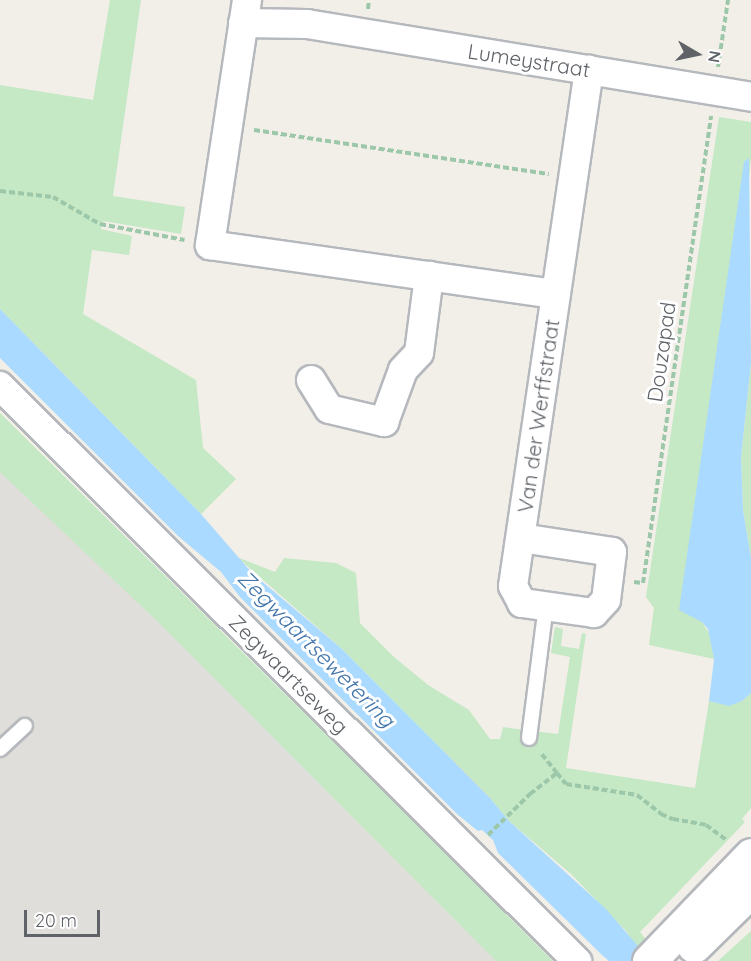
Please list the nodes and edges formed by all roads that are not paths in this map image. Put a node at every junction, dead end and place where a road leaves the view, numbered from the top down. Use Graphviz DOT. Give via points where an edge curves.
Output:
graph roads {
  1 [pos="245,11"];
  2 [pos="309,12"];
  3 [pos="589,70"];
  4 [pos="751,97"];
  5 [pos="210,245"];
  6 [pos="429,276"];
  7 [pos="556,294"];
  8 [pos="311,380"];
  9 [pos="0,386"];
  10 [pos="521,538"];
  11 [pos="546,606"];
  12 [pos="25,726"];
  13 [pos="529,738"];
  14 [pos="0,749"];
  15 [pos="740,848"];
  16 [pos="751,890"];
  17 [pos="670,955"];
  18 [pos="577,961"];
  1 -- 2 [label="street, Lumeystraat"];
  1 -- 5 [label="street, Lumeystraat"];
  2 -- 3 [label="street, Lumeystraat"];
  3 -- 4 [label="street, Lumeystraat"];
  3 -- 7 [label="street, Van der Werffstraat"];
  5 -- 6 [label="street, Van der Werffstraat"];
  6 -- 7 [label="street, Van der Werffstraat"];
  6 -- 8 [label="street" via="419,353 404,370 384,422 329,409"];
  7 -- 10 [label="street, Van der Werffstraat"];
  9 -- 18 [label="street, Zegwaartseweg"];
  10 -- 11 [label="street, Van der Werffstraat" via="513,586 522,603"];
  10 -- 11 [label="street, Van der Werffstraat" via="612,552 606,600 594,612"];
  11 -- 13 [label="lane"];
  12 -- 14 [label="lane"];
  15 -- 17 [label="street"];
  16 -- 17 [label="street"];
}
